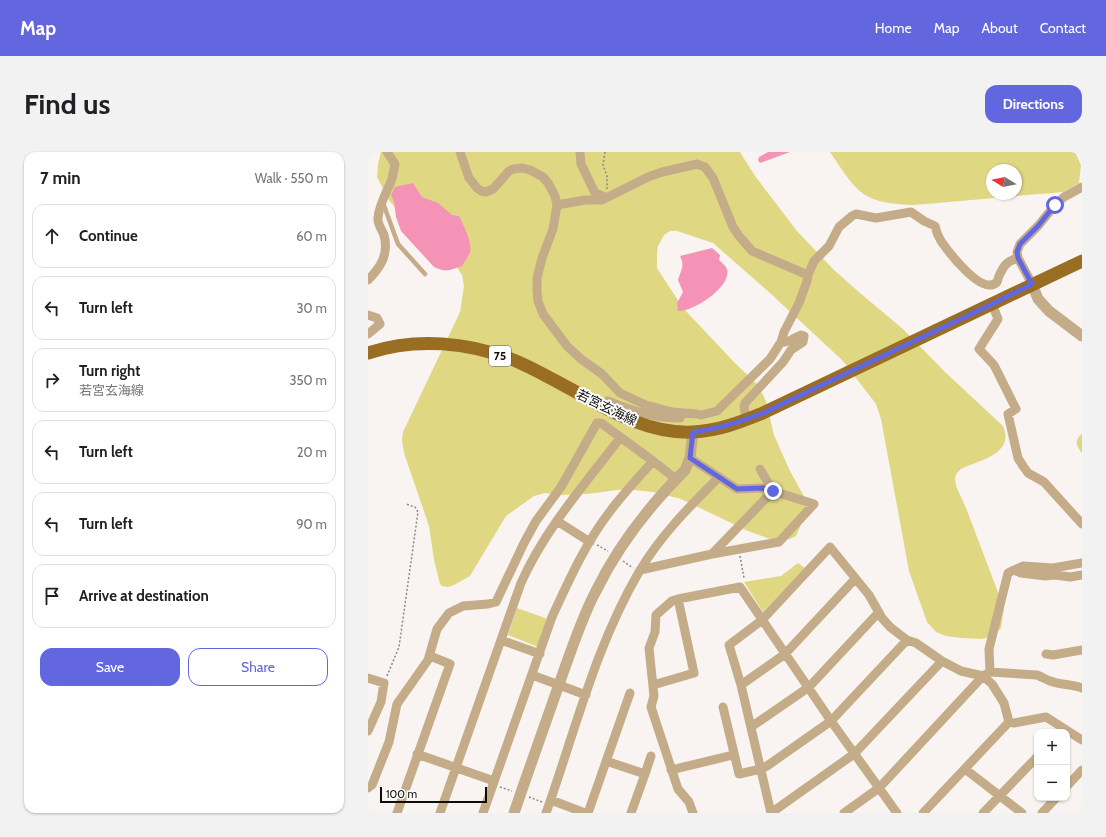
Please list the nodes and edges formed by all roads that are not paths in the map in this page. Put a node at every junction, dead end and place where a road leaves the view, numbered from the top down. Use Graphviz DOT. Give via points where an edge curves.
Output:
graph roads {
  1 [pos="387,152"];
  2 [pos="460,152"];
  3 [pos="580,152"];
  4 [pos="1082,187"];
  5 [pos="606,198"];
  6 [pos="382,201"];
  7 [pos="557,205"];
  8 [pos="1018,258"];
  9 [pos="1082,261"];
  10 [pos="425,274"];
  11 [pos="808,275"];
  12 [pos="368,280"];
  13 [pos="1032,284"];
  14 [pos="992,304"];
  15 [pos="368,315"];
  16 [pos="368,334"];
  17 [pos="1082,336"];
  18 [pos="781,342"];
  19 [pos="368,353"];
  20 [pos="604,408"];
  21 [pos="701,415"];
  22 [pos="748,419"];
  23 [pos="693,432"];
  24 [pos="620,438"];
  25 [pos="690,458"];
  26 [pos="653,461"];
  27 [pos="760,469"];
  28 [pos="720,477"];
  29 [pos="676,480"];
  30 [pos="773,491"];
  31 [pos="557,521"];
  32 [pos="1082,524"];
  33 [pos="590,542"];
  34 [pos="712,554"];
  35 [pos="1082,563"];
  36 [pos="1014,570"];
  37 [pos="640,571"];
  38 [pos="1082,575"];
  39 [pos="855,579"];
  40 [pos="678,599"];
  41 [pos="879,612"];
  42 [pos="762,620"];
  43 [pos="501,640"];
  44 [pos="907,640"];
  45 [pos="1082,650"];
  46 [pos="540,654"];
  47 [pos="785,654"];
  48 [pos="1046,654"];
  49 [pos="430,656"];
  50 [pos="942,661"];
  51 [pos="987,674"];
  52 [pos="532,675"];
  53 [pos="368,678"];
  54 [pos="559,685"];
  55 [pos="653,685"];
  56 [pos="741,685"];
  57 [pos="809,687"];
  58 [pos="1082,688"];
  59 [pos="630,693"];
  60 [pos="586,695"];
  61 [pos="723,707"];
  62 [pos="831,721"];
  63 [pos="1009,722"];
  64 [pos="751,727"];
  65 [pos="1061,729"];
  66 [pos="368,731"];
  67 [pos="1070,734"];
  68 [pos="1082,740"];
  69 [pos="417,754"];
  70 [pos="854,754"];
  71 [pos="733,755"];
  72 [pos="651,756"];
  73 [pos="606,760"];
  74 [pos="1034,760"];
  75 [pos="456,768"];
  76 [pos="761,769"];
  77 [pos="965,769"];
  78 [pos="671,770"];
  79 [pos="1082,770"];
  80 [pos="645,774"];
  81 [pos="494,780"];
  82 [pos="1070,783"];
  83 [pos="368,788"];
  84 [pos="879,788"];
  85 [pos="1000,796"];
  86 [pos="551,800"];
  87 [pos="1053,801"];
  88 [pos="397,813"];
  89 [pos="440,813"];
  90 [pos="483,813"];
  91 [pos="514,813"];
  92 [pos="546,813"];
  93 [pos="586,813"];
  94 [pos="631,813"];
  95 [pos="693,813"];
  96 [pos="771,813"];
  97 [pos="844,813"];
  98 [pos="897,813"];
  99 [pos="923,813"];
  100 [pos="983,813"];
  101 [pos="1022,813"];
  102 [pos="1042,813"];
  1 -- 6 [label="street" via="395,164 392,180"];
  2 -- 7 [label="street" via="469,178 481,191 493,189 508,171 522,168 543,177 552,188"];
  3 -- 5 [label="street" via="581,164 595,193"];
  4 -- 8 [label="street" via="1055,205 1020,244"];
  5 -- 7 [label="street"];
  5 -- 11 [label="street" via="662,172 702,165 713,178 733,227 746,246 759,256"];
  6 -- 10 [label="lane" via="398,244"];
  6 -- 12 [label="street" via="377,219 386,247 377,271"];
  7 -- 21 [label="street" via="553,229 537,278 536,290 543,314 568,346 602,374 620,393 657,408"];
  8 -- 11 [label="street" via="1006,264 996,282 991,285 983,284 964,270 953,257 940,240 935,226 911,212 876,218 856,214 839,227 829,246 814,261"];
  8 -- 13 [label="street"];
  9 -- 13 [label="main road, 若宮玄海線 / 75"];
  11 -- 18 [label="street" via="803,294"];
  13 -- 14 [label="main road, 若宮玄海線 / 75"];
  13 -- 17 [label="street" via="1038,299 1049,311"];
  14 -- 22 [label="main road, 若宮玄海線 / 75"];
  14 -- 32 [label="street" via="998,319 980,349 994,365 1016,409 1008,414 1018,458 1028,473 1044,482"];
  15 -- 16 [label="street" via="377,318 380,324"];
  18 -- 21 [label="street" via="770,359 724,405 717,411"];
  18 -- 22 [label="street" via="804,336 803,342 791,350 745,403 744,411"];
  19 -- 20 [label="main road, 若宮玄海線 / 75" via="407,344 429,343 483,350 516,361"];
  20 -- 21 [label="street" via="608,401 648,415 688,418"];
  20 -- 23 [label="main road, 若宮玄海線 / 75" via="643,425"];
  22 -- 23 [label="main road, 若宮玄海線 / 75" via="715,429"];
  23 -- 25 [label="street"];
  24 -- 26 [label="street"];
  24 -- 31 [label="street"];
  24 -- 49 [label="street" via="601,423 597,423 561,487 536,521 496,602 463,606 449,613 437,630"];
  25 -- 28 [label="street"];
  25 -- 29 [label="street" via="685,470"];
  26 -- 29 [label="street"];
  26 -- 33 [label="street" via="611,511"];
  27 -- 30 [label="street"];
  28 -- 30 [label="street" via="737,489 763,488"];
  28 -- 37 [label="street" via="672,526"];
  29 -- 54 [label="street" via="646,512 602,580 590,604"];
  30 -- 34 [label="street"];
  30 -- 34 [label="street" via="814,504 780,542"];
  31 -- 33 [label="street"];
  31 -- 43 [label="street" via="531,561"];
  33 -- 46 [label="street" via="552,617"];
  34 -- 37 [label="street"];
  35 -- 36 [label="street" via="1053,568 1023,566"];
  36 -- 38 [label="street" via="1021,574 1045,576"];
  36 -- 51 [label="street" via="1008,573 989,649"];
  37 -- 60 [label="street" via="617,614"];
  39 -- 41 [label="street"];
  39 -- 42 [label="street" via="830,547"];
  39 -- 47 [label="street"];
  40 -- 42 [label="street" via="740,587"];
  40 -- 55 [label="street" via="656,615 655,632 649,648"];
  40 -- 55 [label="street" via="694,674"];
  41 -- 44 [label="street" via="890,628"];
  41 -- 57 [label="street"];
  42 -- 47 [label="street"];
  42 -- 56 [label="street" via="729,645"];
  43 -- 46 [label="street"];
  43 -- 75 [label="street"];
  44 -- 50 [label="street" via="916,643"];
  44 -- 62 [label="street"];
  45 -- 48 [label="street"];
  46 -- 52 [label="street"];
  47 -- 56 [label="street"];
  47 -- 57 [label="street"];
  49 -- 69 [label="street" via="450,664"];
  49 -- 83 [label="street" via="397,704 388,742 374,782"];
  50 -- 51 [label="street" via="961,671"];
  50 -- 70 [label="street"];
  51 -- 58 [label="street" via="1037,675 1050,681"];
  51 -- 63 [label="street" via="1004,703"];
  51 -- 84 [label="street"];
  52 -- 54 [label="street"];
  52 -- 81 [label="street"];
  53 -- 66 [label="street" via="384,683 381,702"];
  54 -- 60 [label="street"];
  54 -- 91 [label="street"];
  55 -- 78 [label="street" via="651,707"];
  56 -- 64 [label="street"];
  57 -- 62 [label="street"];
  57 -- 64 [label="street"];
  59 -- 73 [label="street"];
  60 -- 86 [label="street"];
  61 -- 71 [label="street"];
  62 -- 70 [label="street"];
  62 -- 76 [label="street"];
  63 -- 65 [label="street" via="1046,717"];
  63 -- 77 [label="street"];
  64 -- 76 [label="street"];
  67 -- 68 [label="street"];
  69 -- 75 [label="street"];
  69 -- 88 [label="street"];
  70 -- 84 [label="street"];
  70 -- 96 [label="street"];
  71 -- 76 [label="street" via="739,774"];
  71 -- 78 [label="street"];
  72 -- 80 [label="street"];
  73 -- 80 [label="street"];
  73 -- 93 [label="street"];
  74 -- 85 [label="street"];
  75 -- 81 [label="street"];
  75 -- 89 [label="street"];
  76 -- 96 [label="street"];
  77 -- 85 [label="street"];
  77 -- 99 [label="street"];
  78 -- 95 [label="street" via="678,789 689,802"];
  79 -- 82 [label="street"];
  80 -- 94 [label="street"];
  81 -- 90 [label="street"];
  84 -- 97 [label="street"];
  84 -- 98 [label="street"];
  85 -- 100 [label="street"];
  85 -- 101 [label="street"];
  86 -- 92 [label="street"];
  86 -- 93 [label="street"];
  87 -- 102 [label="street"];
}
